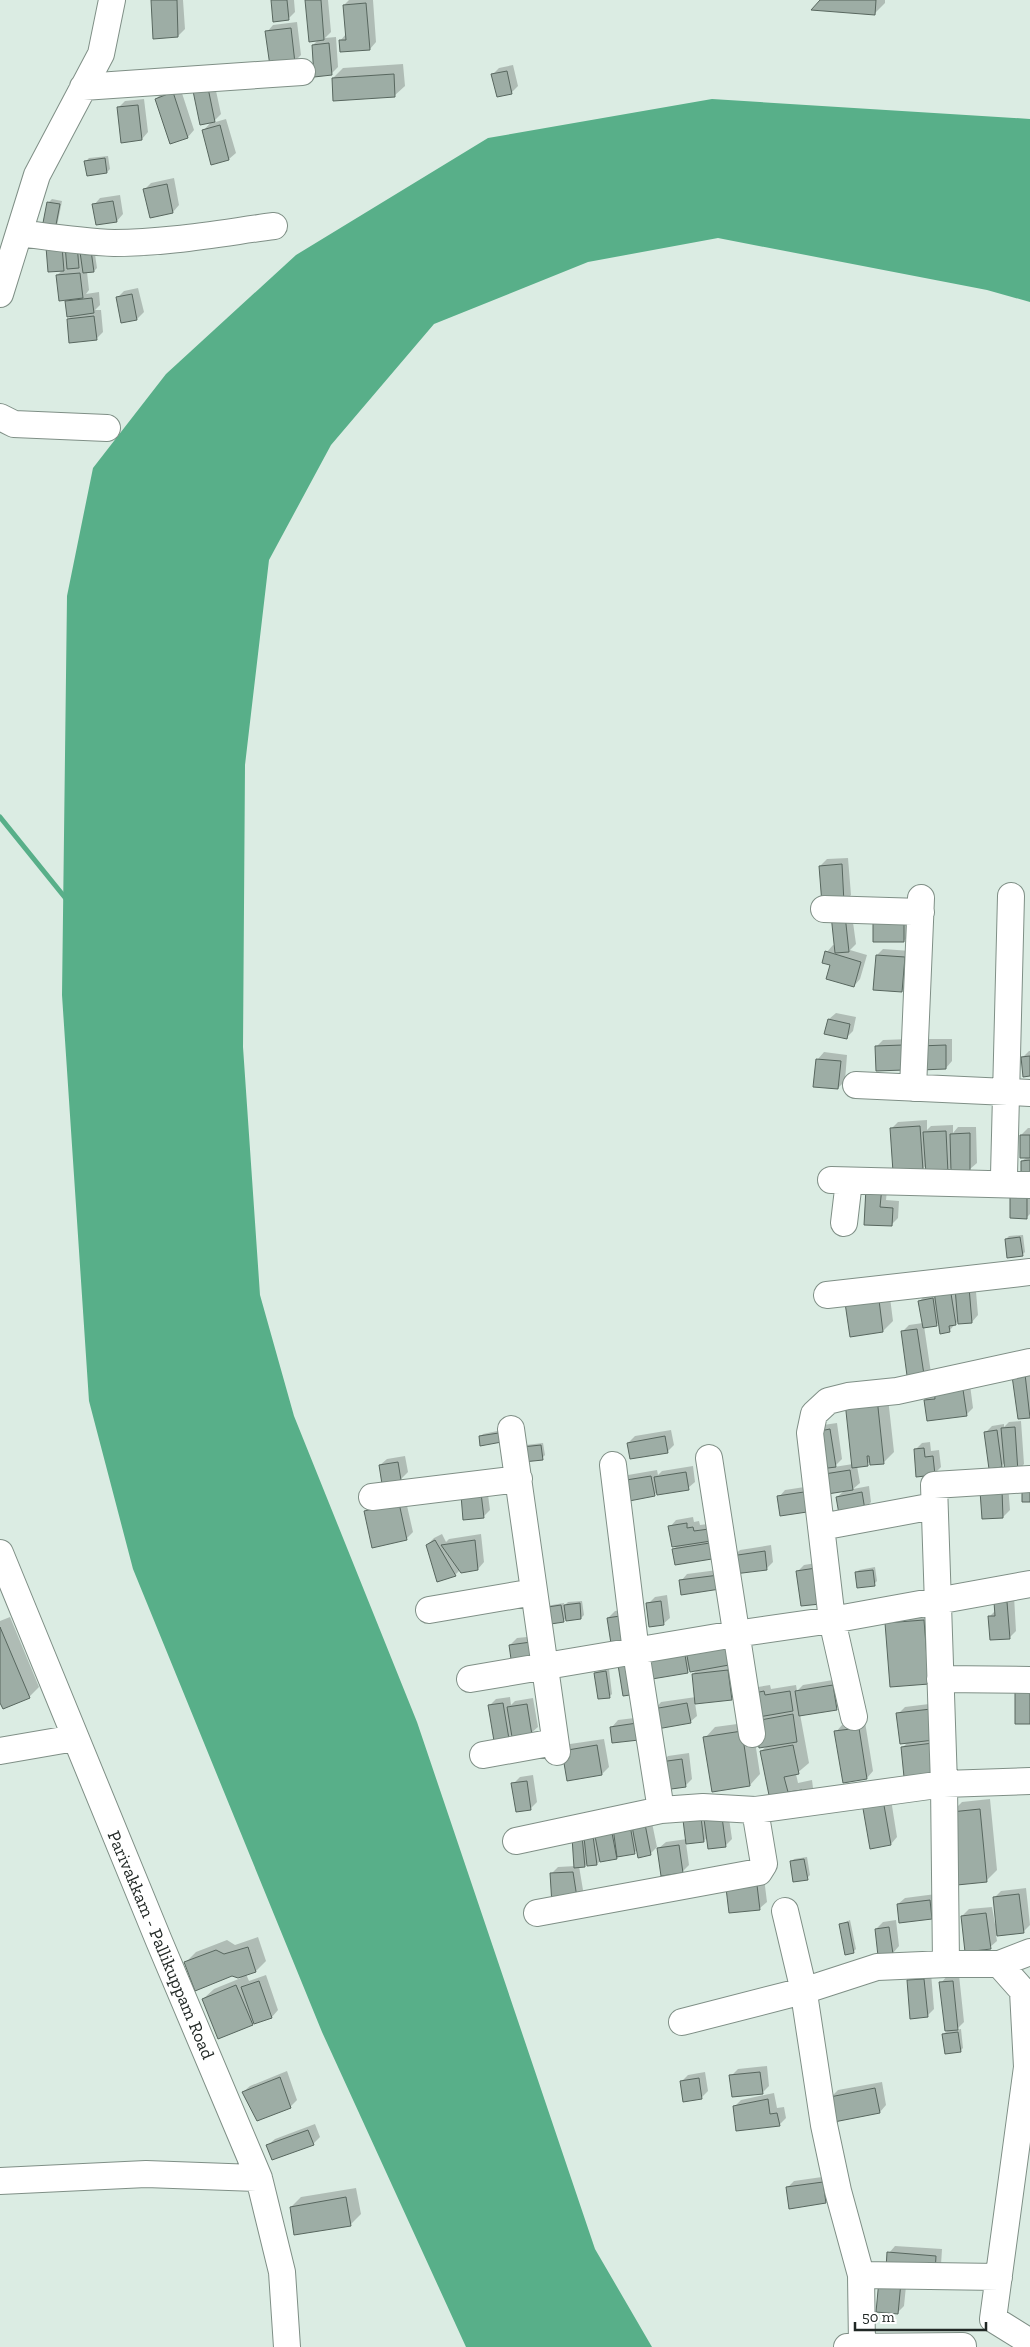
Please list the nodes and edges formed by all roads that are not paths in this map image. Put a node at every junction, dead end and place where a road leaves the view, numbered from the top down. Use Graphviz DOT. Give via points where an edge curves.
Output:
graph roads {
  1 [pos="112,0"];
  2 [pos="302,72"];
  3 [pos="83,87"];
  4 [pos="274,226"];
  5 [pos="19,233"];
  6 [pos="0,294"];
  7 [pos="0,417"];
  8 [pos="107,428"];
  9 [pos="1011,896"];
  10 [pos="824,909"];
  11 [pos="856,1085"];
  12 [pos="913,1088"];
  13 [pos="1019,1092"];
  14 [pos="1004,1175"];
  15 [pos="1030,1185"];
  16 [pos="844,1223"];
  17 [pos="1030,1272"];
  18 [pos="826,1295"];
  19 [pos="1030,1362"];
  20 [pos="511,1428"];
  21 [pos="708,1458"];
  22 [pos="613,1465"];
  23 [pos="519,1479"];
  24 [pos="1030,1479"];
  25 [pos="372,1498"];
  26 [pos="934,1506"];
  27 [pos="821,1527"];
  28 [pos="0,1553"];
  29 [pos="1030,1584"];
  30 [pos="534,1592"];
  31 [pos="937,1600"];
  32 [pos="429,1610"];
  33 [pos="832,1620"];
  34 [pos="735,1634"];
  35 [pos="636,1652"];
  36 [pos="544,1667"];
  37 [pos="470,1679"];
  38 [pos="940,1679"];
  39 [pos="1030,1680"];
  40 [pos="854,1717"];
  41 [pos="752,1734"];
  42 [pos="75,1738"];
  43 [pos="0,1751"];
  44 [pos="483,1755"];
  45 [pos="1030,1781"];
  46 [pos="944,1784"];
  47 [pos="661,1810"];
  48 [pos="755,1810"];
  49 [pos="516,1841"];
  50 [pos="785,1911"];
  51 [pos="536,1913"];
  52 [pos="1030,1952"];
  53 [pos="946,1964"];
  54 [pos="998,1964"];
  55 [pos="803,1991"];
  56 [pos="682,2022"];
  57 [pos="259,2178"];
  58 [pos="0,2181"];
  59 [pos="861,2275"];
  60 [pos="999,2277"];
  61 [pos="993,2319"];
  62 [pos="1030,2342"];
  63 [pos="854,2346"];
  64 [pos="963,2346"];
  65 [pos="287,2347"];
  1 -- 3 [label="street" via="101,54"];
  2 -- 3 [label="street"];
  3 -- 5 [label="street" via="37,175"];
  4 -- 5 [label="street" via="170,240 114,243"];
  5 -- 6 [label="street"];
  7 -- 8 [label="street" via="14,424"];
  9 -- 13 [label="street"];
  10 -- 12 [label="street" via="920,905"];
  11 -- 12 [label="street"];
  12 -- 13 [label="street"];
  13 -- 14 [label="street"];
  15 -- 16 [label="street" via="840,1180"];
  17 -- 18 [label="street"];
  19 -- 27 [label="street" via="897,1391 828,1401 814,1414 810,1433"];
  20 -- 23 [label="street"];
  21 -- 34 [label="street"];
  22 -- 35 [label="street"];
  23 -- 25 [label="street"];
  23 -- 30 [label="street"];
  24 -- 26 [label="street" via="934,1485"];
  26 -- 27 [label="street"];
  26 -- 31 [label="street"];
  27 -- 33 [label="street"];
  28 -- 42 [label="street, Parivakkam - Pallikuppam Road"];
  29 -- 31 [label="street"];
  30 -- 32 [label="street"];
  30 -- 36 [label="street"];
  31 -- 33 [label="street"];
  31 -- 38 [label="street"];
  33 -- 34 [label="street"];
  33 -- 40 [label="street"];
  34 -- 35 [label="street"];
  34 -- 41 [label="street"];
  35 -- 36 [label="street"];
  35 -- 47 [label="street"];
  36 -- 37 [label="street"];
  36 -- 44 [label="street" via="556,1747"];
  38 -- 39 [label="street"];
  38 -- 46 [label="street"];
  42 -- 43 [label="street"];
  42 -- 57 [label="street, Parivakkam - Pallikuppam Road"];
  45 -- 46 [label="street"];
  46 -- 48 [label="street"];
  46 -- 53 [label="street"];
  47 -- 48 [label="street" via="703,1807"];
  47 -- 49 [label="street"];
  48 -- 51 [label="street" via="764,1864 759,1872"];
  50 -- 55 [label="street"];
  52 -- 54 [label="street"];
  53 -- 54 [label="street"];
  53 -- 55 [label="street" via="877,1967"];
  54 -- 60 [label="street" via="1023,1991 1027,2067"];
  55 -- 56 [label="street"];
  55 -- 59 [label="street" via="824,2125"];
  57 -- 58 [label="street" via="146,2174"];
  57 -- 65 [label="street, Parivakkam - Pallikuppam Road" via="282,2272"];
  59 -- 60 [label="street"];
  59 -- 63 [label="street"];
  60 -- 61 [label="street"];
  61 -- 62 [label="street"];
  61 -- 64 [label="street"];
  63 -- 64 [label="street"];
}
